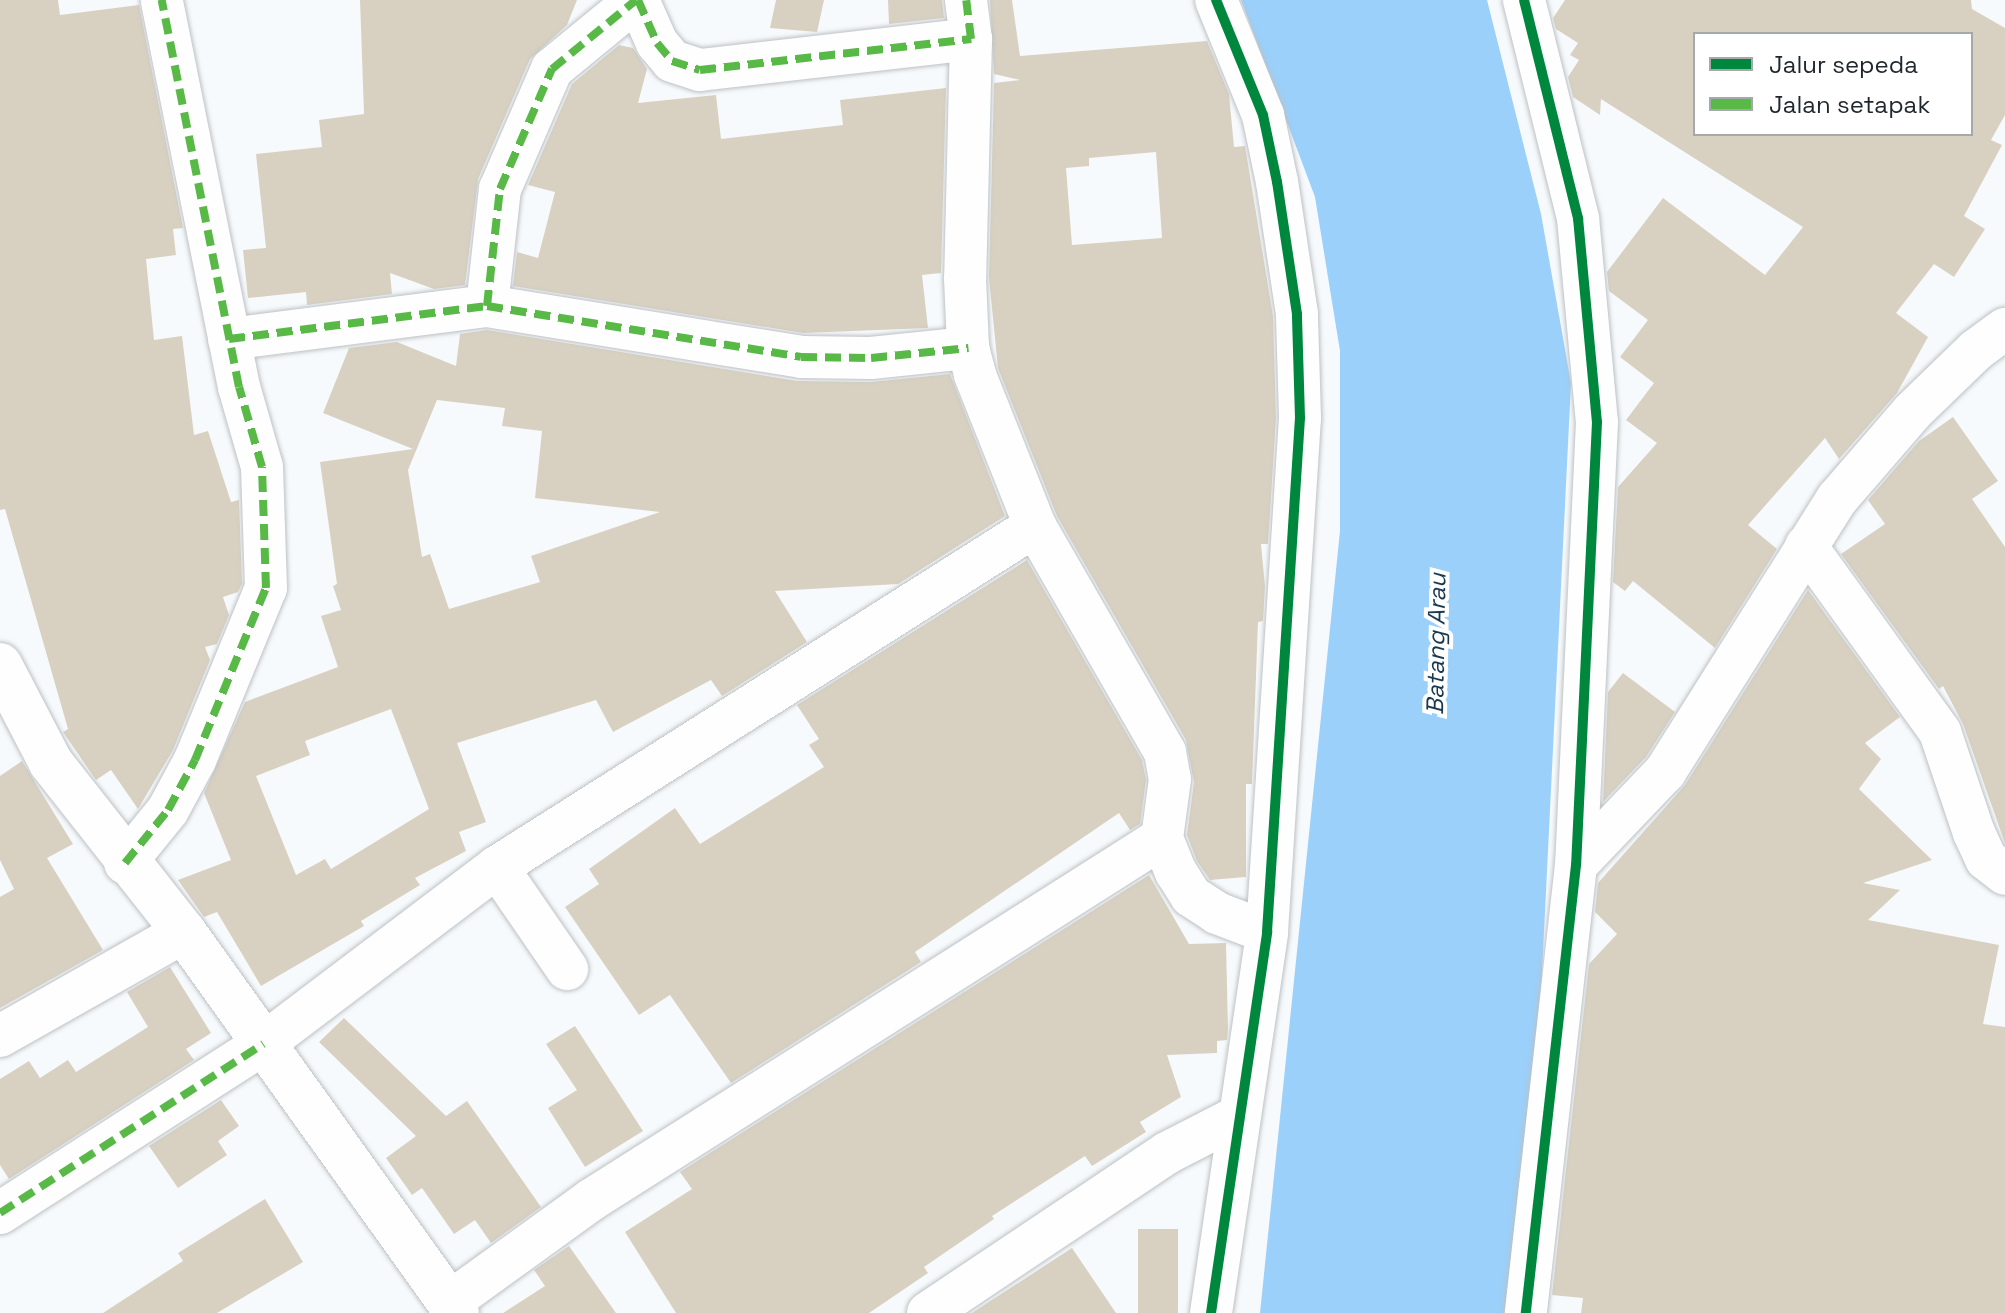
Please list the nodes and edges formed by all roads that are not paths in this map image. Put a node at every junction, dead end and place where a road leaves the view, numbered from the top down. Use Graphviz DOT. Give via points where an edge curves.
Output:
graph roads {
  1 [pos="162,0"];
  2 [pos="637,0"];
  3 [pos="1216,0"];
  4 [pos="1524,0"];
  5 [pos="969,20"];
  6 [pos="487,306"];
  7 [pos="2005,329"];
  8 [pos="229,339"];
  9 [pos="968,348"];
  10 [pos="1035,526"];
  11 [pos="1806,546"];
  12 [pos="0,665"];
  13 [pos="1162,838"];
  14 [pos="125,863"];
  15 [pos="1576,865"];
  16 [pos="497,867"];
  17 [pos="2005,874"];
  18 [pos="184,932"];
  19 [pos="1267,932"];
  20 [pos="567,969"];
  21 [pos="0,1036"];
  22 [pos="263,1044"];
  23 [pos="1237,1117"];
  24 [pos="0,1213"];
  25 [pos="454,1307"];
  26 [pos="928,1313"];
  27 [pos="1211,1313"];
  28 [pos="1526,1313"];
  1 -- 8 [label="street"];
  2 -- 5 [label="street" via="657,43 672,61 700,70"];
  2 -- 6 [label="street" via="571,47 552,69 500,189"];
  3 -- 19 [label="street" via="1263,115 1297,314 1300,418"];
  4 -- 15 [label="street" via="1558,125 1591,318 1596,518"];
  5 -- 9 [label="street"];
  6 -- 8 [label="street"];
  6 -- 9 [label="street" via="801,357 871,358"];
  7 -- 11 [label="street" via="1976,350 1874,453"];
  8 -- 14 [label="street" via="262,467 266,588 195,760 168,810"];
  9 -- 10 [label="street"];
  10 -- 13 [label="street" via="1165,752 1169,792"];
  10 -- 16 [label="street"];
  11 -- 15 [label="street" via="1665,772"];
  11 -- 17 [label="street" via="1940,732 1974,833 1986,859"];
  12 -- 14 [label="main road" via="51,763"];
  13 -- 19 [label="street" via="1191,896 1217,913"];
  13 -- 25 [label="street" via="591,1200"];
  14 -- 18 [label="main road"];
  15 -- 28 [label="street"];
  16 -- 20 [label="street"];
  16 -- 22 [label="street"];
  18 -- 21 [label="street"];
  18 -- 22 [label="main road"];
  19 -- 23 [label="street"];
  22 -- 24 [label="street"];
  22 -- 25 [label="main road"];
  23 -- 26 [label="street" via="1167,1153"];
  23 -- 27 [label="street"];
}
